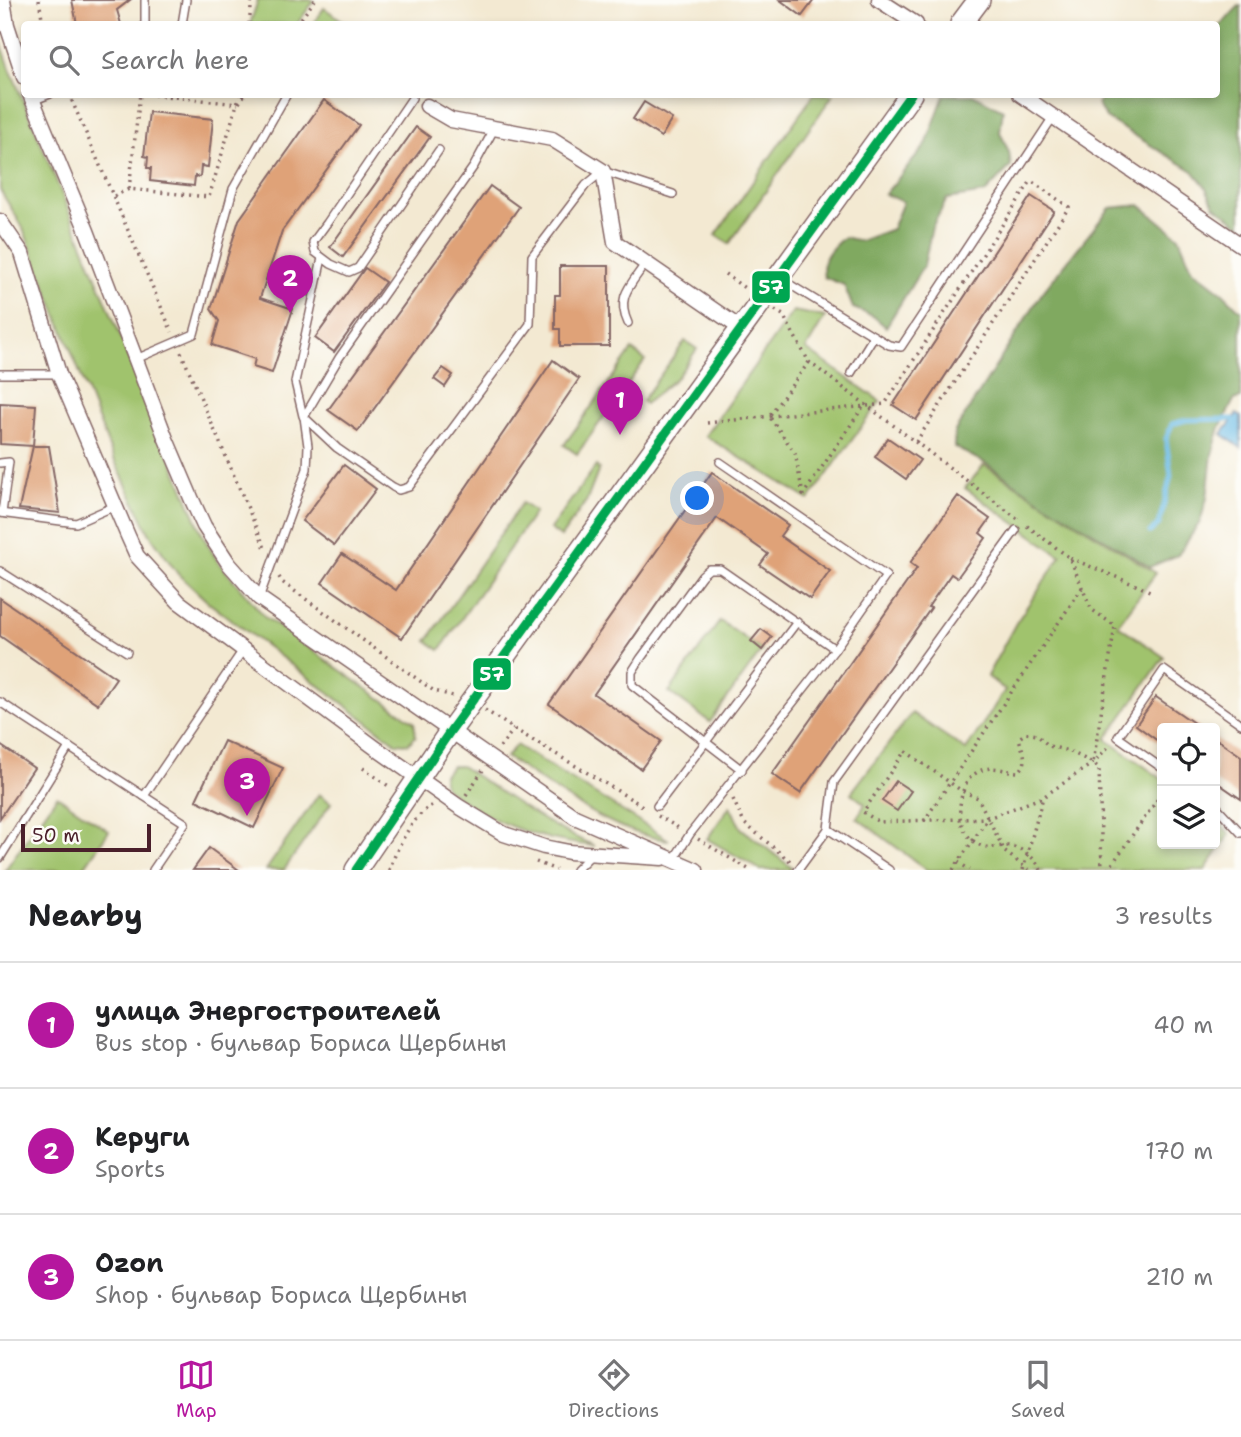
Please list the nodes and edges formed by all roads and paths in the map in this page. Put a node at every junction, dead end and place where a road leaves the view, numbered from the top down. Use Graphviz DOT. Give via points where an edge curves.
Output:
graph roads {
  1 [pos="3,0"];
  2 [pos="39,0"];
  3 [pos="145,0"];
  4 [pos="186,0"];
  5 [pos="252,0"];
  6 [pos="315,0"];
  7 [pos="879,0"];
  8 [pos="979,0"];
  9 [pos="42,21"];
  10 [pos="145,21"];
  11 [pos="182,21"];
  12 [pos="249,21"];
  13 [pos="299,21"];
  14 [pos="911,21"];
  15 [pos="963,21"];
  16 [pos="21,67"];
  17 [pos="31,98"];
  18 [pos="71,98"];
  19 [pos="140,98"];
  20 [pos="183,98"];
  21 [pos="239,98"];
  22 [pos="243,98"];
  23 [pos="286,98"];
  24 [pos="408,98"];
  25 [pos="413,98"];
  26 [pos="908,98"];
  27 [pos="1026,98"];
  28 [pos="238,104"];
  29 [pos="427,106"];
  30 [pos="1053,117"];
  31 [pos="494,128"];
  32 [pos="439,150"];
  33 [pos="603,171"];
  34 [pos="129,189"];
  35 [pos="673,194"];
  36 [pos="114,197"];
  37 [pos="0,220"];
  38 [pos="1241,245"];
  39 [pos="322,258"];
  40 [pos="645,264"];
  41 [pos="725,274"];
  42 [pos="777,277"];
  43 [pos="761,299"];
  44 [pos="628,323"];
  45 [pos="740,328"];
  46 [pos="874,335"];
  47 [pos="176,341"];
  48 [pos="136,359"];
  49 [pos="809,362"];
  50 [pos="851,373"];
  51 [pos="0,374"];
  52 [pos="59,374"];
  53 [pos="865,404"];
  54 [pos="769,416"];
  55 [pos="304,417"];
  56 [pos="708,423"];
  57 [pos="916,442"];
  58 [pos="720,462"];
  59 [pos="0,463"];
  60 [pos="115,506"];
  61 [pos="1,513"];
  62 [pos="1016,530"];
  63 [pos="1070,558"];
  64 [pos="272,563"];
  65 [pos="0,571"];
  66 [pos="1082,587"];
  67 [pos="1150,591"];
  68 [pos="259,598"];
  69 [pos="797,622"];
  70 [pos="835,649"];
  71 [pos="243,650"];
  72 [pos="127,652"];
  73 [pos="472,701"];
  74 [pos="0,702"];
  75 [pos="1241,724"];
  76 [pos="451,730"];
  77 [pos="1118,737"];
  78 [pos="706,743"];
  79 [pos="69,747"];
  80 [pos="1093,764"];
  81 [pos="1157,764"];
  82 [pos="742,770"];
  83 [pos="418,779"];
  84 [pos="950,782"];
  85 [pos="727,788"];
  86 [pos="962,791"];
  87 [pos="144,796"];
  88 [pos="1043,797"];
  89 [pos="1157,800"];
  90 [pos="657,806"];
  91 [pos="1220,810"];
  92 [pos="988,818"];
  93 [pos="960,820"];
  94 [pos="923,821"];
  95 [pos="828,829"];
  96 [pos="1241,832"];
  97 [pos="690,834"];
  98 [pos="973,841"];
  99 [pos="1002,846"];
  100 [pos="592,855"];
  101 [pos="1028,855"];
  102 [pos="0,859"];
  103 [pos="674,859"];
  104 [pos="958,862"];
  105 [pos="799,869"];
  106 [pos="1026,869"];
  107 [pos="153,870"];
  108 [pos="356,870"];
  109 [pos="576,870"];
  110 [pos="696,870"];
  111 [pos="750,870"];
  112 [pos="889,870"];
  113 [pos="953,870"];
  114 [pos="970,870"];
  115 [pos="1041,870"];
  116 [pos="1102,870"];
  117 [pos="1108,870"];
  1 -- 16 [label="street"];
  2 -- 9 [label="path"];
  3 -- 10 [label="lane"];
  4 -- 11 [label="lane"];
  5 -- 12 [label="path"];
  6 -- 13 [label="path"];
  7 -- 14 [label="street"];
  8 -- 15 [label="street"];
  17 -- 48 [label="street"];
  18 -- 36 [label="path"];
  19 -- 34 [label="path"];
  20 -- 28 [label="path"];
  21 -- 28 [label="path"];
  22 -- 28 [label="path"];
  23 -- 47 [label="lane" via="233,189 194,334"];
  24 -- 39 [label="lane" via="313,242"];
  25 -- 29 [label="lane"];
  26 -- 42 [label="street"];
  27 -- 30 [label="street"];
  28 -- 34 [label="path" via="209,197"];
  29 -- 31 [label="street" via="451,120"];
  30 -- 38 [label="street"];
  30 -- 46 [label="lane" via="901,347"];
  31 -- 33 [label="street" via="552,139"];
  31 -- 55 [label="lane" via="474,166 339,358"];
  32 -- 39 [label="lane" via="358,268 349,272"];
  33 -- 35 [label="lane"];
  33 -- 40 [label="street" via="615,242"];
  33 -- 55 [label="lane" via="586,184 532,256 530,324 409,487 393,487 337,448"];
  34 -- 36 [label="path"];
  36 -- 47 [label="path"];
  37 -- 52 [label="street" via="22,253"];
  39 -- 55 [label="lane" via="295,382"];
  40 -- 44 [label="lane" via="624,295 622,309"];
  40 -- 45 [label="street"];
  41 -- 43 [label="path"];
  42 -- 43 [label="street"];
  42 -- 46 [label="lane"];
  43 -- 45 [label="street"];
  43 -- 49 [label="path" via="783,315"];
  45 -- 73 [label="street"];
  46 -- 50 [label="lane"];
  47 -- 48 [label="lane"];
  47 -- 64 [label="path"];
  48 -- 68 [label="street" via="204,526"];
  49 -- 53 [label="path"];
  49 -- 54 [label="path"];
  51 -- 52 [label="lane"];
  52 -- 60 [label="street"];
  53 -- 54 [label="path"];
  53 -- 54 [label="path" via="803,495 795,453"];
  53 -- 57 [label="path"];
  53 -- 57 [label="path" via="885,404 1031,181 1069,207"];
  54 -- 56 [label="path"];
  55 -- 64 [label="lane" via="307,469"];
  57 -- 63 [label="path"];
  58 -- 70 [label="lane" via="886,576"];
  59 -- 61 [label="lane" via="9,462"];
  60 -- 61 [label="lane" via="76,523"];
  60 -- 71 [label="street" via="137,556 179,602"];
  62 -- 95 [label="lane" via="834,782"];
  63 -- 66 [label="path"];
  63 -- 67 [label="path"];
  64 -- 68 [label="lane"];
  64 -- 73 [label="path" via="282,582 434,691"];
  65 -- 72 [label="lane"];
  66 -- 80 [label="path" via="1091,609 1115,626"];
  66 -- 84 [label="path"];
  68 -- 76 [label="street"];
  69 -- 70 [label="lane"];
  69 -- 78 [label="lane"];
  69 -- 78 [label="lane" via="720,569 702,575 641,658 632,673 632,685"];
  70 -- 82 [label="lane"];
  71 -- 83 [label="street"];
  71 -- 87 [label="lane"];
  73 -- 76 [label="street"];
  73 -- 97 [label="path"];
  74 -- 79 [label="lane"];
  75 -- 77 [label="lane" via="1164,670"];
  76 -- 83 [label="street"];
  76 -- 103 [label="street" via="575,817"];
  77 -- 80 [label="path"];
  77 -- 81 [label="lane"];
  78 -- 82 [label="lane"];
  78 -- 90 [label="lane"];
  79 -- 87 [label="lane"];
  79 -- 102 [label="lane"];
  80 -- 86 [label="path" via="1027,733 1019,738 1027,760 1024,767 1018,772 998,767 982,771 971,777"];
  80 -- 88 [label="path"];
  80 -- 116 [label="path" via="1099,768"];
  82 -- 85 [label="lane"];
  83 -- 100 [label="street" via="504,834"];
  83 -- 108 [label="street"];
  84 -- 86 [label="path"];
  84 -- 94 [label="path"];
  84 -- 94 [label="path" via="905,751 863,812 878,822"];
  85 -- 97 [label="lane"];
  85 -- 105 [label="path" via="744,824"];
  86 -- 92 [label="path" via="978,799"];
  86 -- 93 [label="path"];
  87 -- 107 [label="lane" via="185,823"];
  88 -- 92 [label="path"];
  88 -- 101 [label="path"];
  89 -- 117 [label="path"];
  91 -- 96 [label="lane"];
  92 -- 93 [label="path"];
  92 -- 98 [label="path"];
  92 -- 99 [label="path"];
  93 -- 94 [label="path"];
  93 -- 98 [label="path"];
  95 -- 105 [label="lane"];
  95 -- 112 [label="lane"];
  97 -- 103 [label="lane"];
  97 -- 111 [label="path"];
  98 -- 99 [label="path" via="983,847"];
  98 -- 104 [label="path"];
  99 -- 101 [label="path"];
  99 -- 106 [label="path"];
  100 -- 103 [label="street"];
  100 -- 109 [label="lane"];
  101 -- 106 [label="path"];
  101 -- 115 [label="path"];
  103 -- 110 [label="street"];
  104 -- 113 [label="path"];
  104 -- 114 [label="path"];
}
